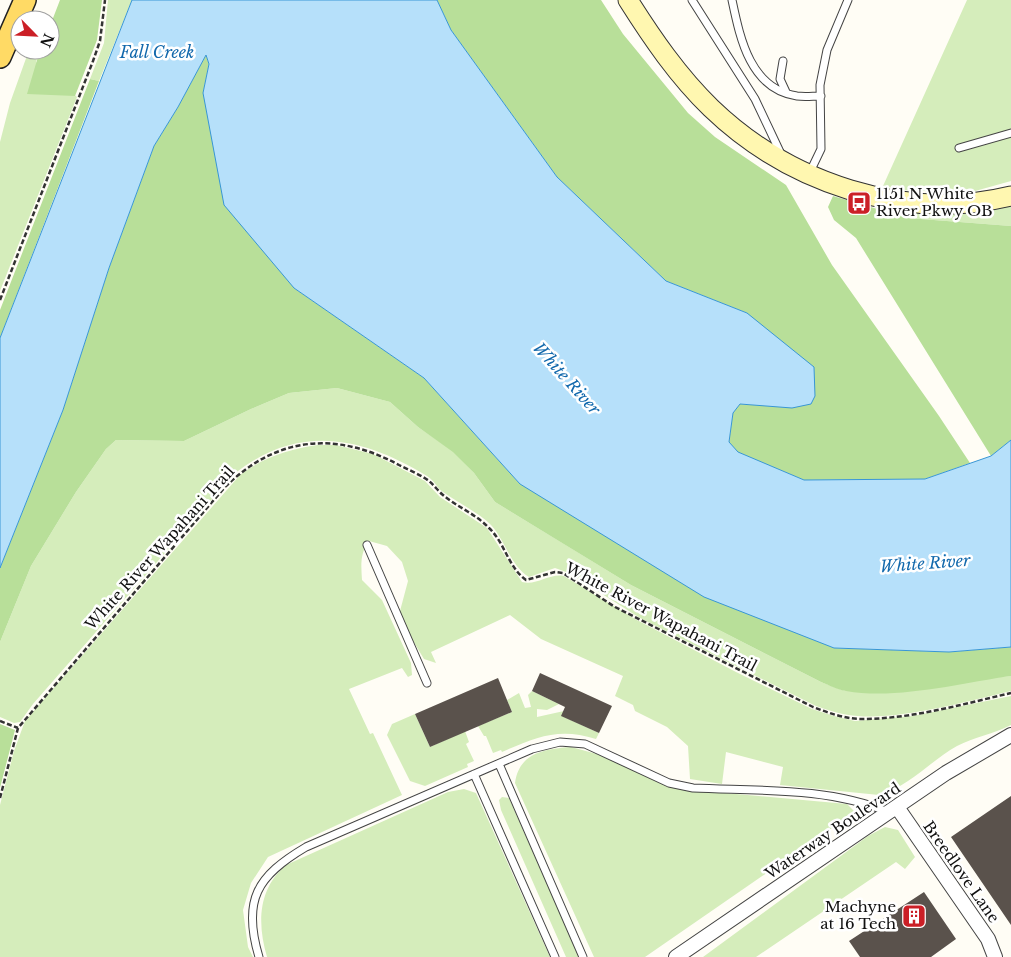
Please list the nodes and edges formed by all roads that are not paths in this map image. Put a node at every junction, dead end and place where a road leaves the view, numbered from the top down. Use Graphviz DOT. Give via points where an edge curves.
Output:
graph roads {
  1 [pos="628,0"];
  2 [pos="692,0"];
  3 [pos="732,0"];
  4 [pos="848,0"];
  5 [pos="26,2"];
  6 [pos="0,57"];
  7 [pos="783,61"];
  8 [pos="786,92"];
  9 [pos="820,96"];
  10 [pos="1011,133"];
  11 [pos="959,148"];
  12 [pos="787,165"];
  13 [pos="809,175"];
  14 [pos="1011,196"];
  15 [pos="367,545"];
  16 [pos="427,683"];
  17 [pos="1011,735"];
  18 [pos="499,764"];
  19 [pos="474,774"];
  20 [pos="893,810"];
  21 [pos="258,957"];
  22 [pos="555,957"];
  23 [pos="584,957"];
  24 [pos="676,957"];
  25 [pos="995,957"];
  1 -- 12 [label="main road" via="673,66 700,96 728,122"];
  2 -- 12 [label="lane" via="756,99"];
  3 -- 8 [label="lane" via="741,43 755,68 777,90"];
  4 -- 9 [label="lane" via="827,50"];
  5 -- 6 [label="main road"];
  7 -- 8 [label="lane" via="780,79"];
  8 -- 9 [label="lane" via="796,96"];
  9 -- 13 [label="lane" via="821,149"];
  10 -- 11 [label="lane"];
  12 -- 13 [label="main road"];
  13 -- 14 [label="main road" via="859,192 914,202 963,204"];
  15 -- 16 [label="lane"];
  17 -- 20 [label="street, Waterway Boulevard" via="946,773"];
  18 -- 19 [label="lane"];
  18 -- 20 [label="lane" via="532,748 560,742 585,744 669,783 693,788 827,796"];
  18 -- 23 [label="lane"];
  19 -- 21 [label="lane" via="306,847 283,861 258,889 251,916"];
  19 -- 22 [label="lane"];
  20 -- 24 [label="street, Waterway Boulevard"];
  20 -- 25 [label="street, Breedlove Lane" via="988,939"];
}
